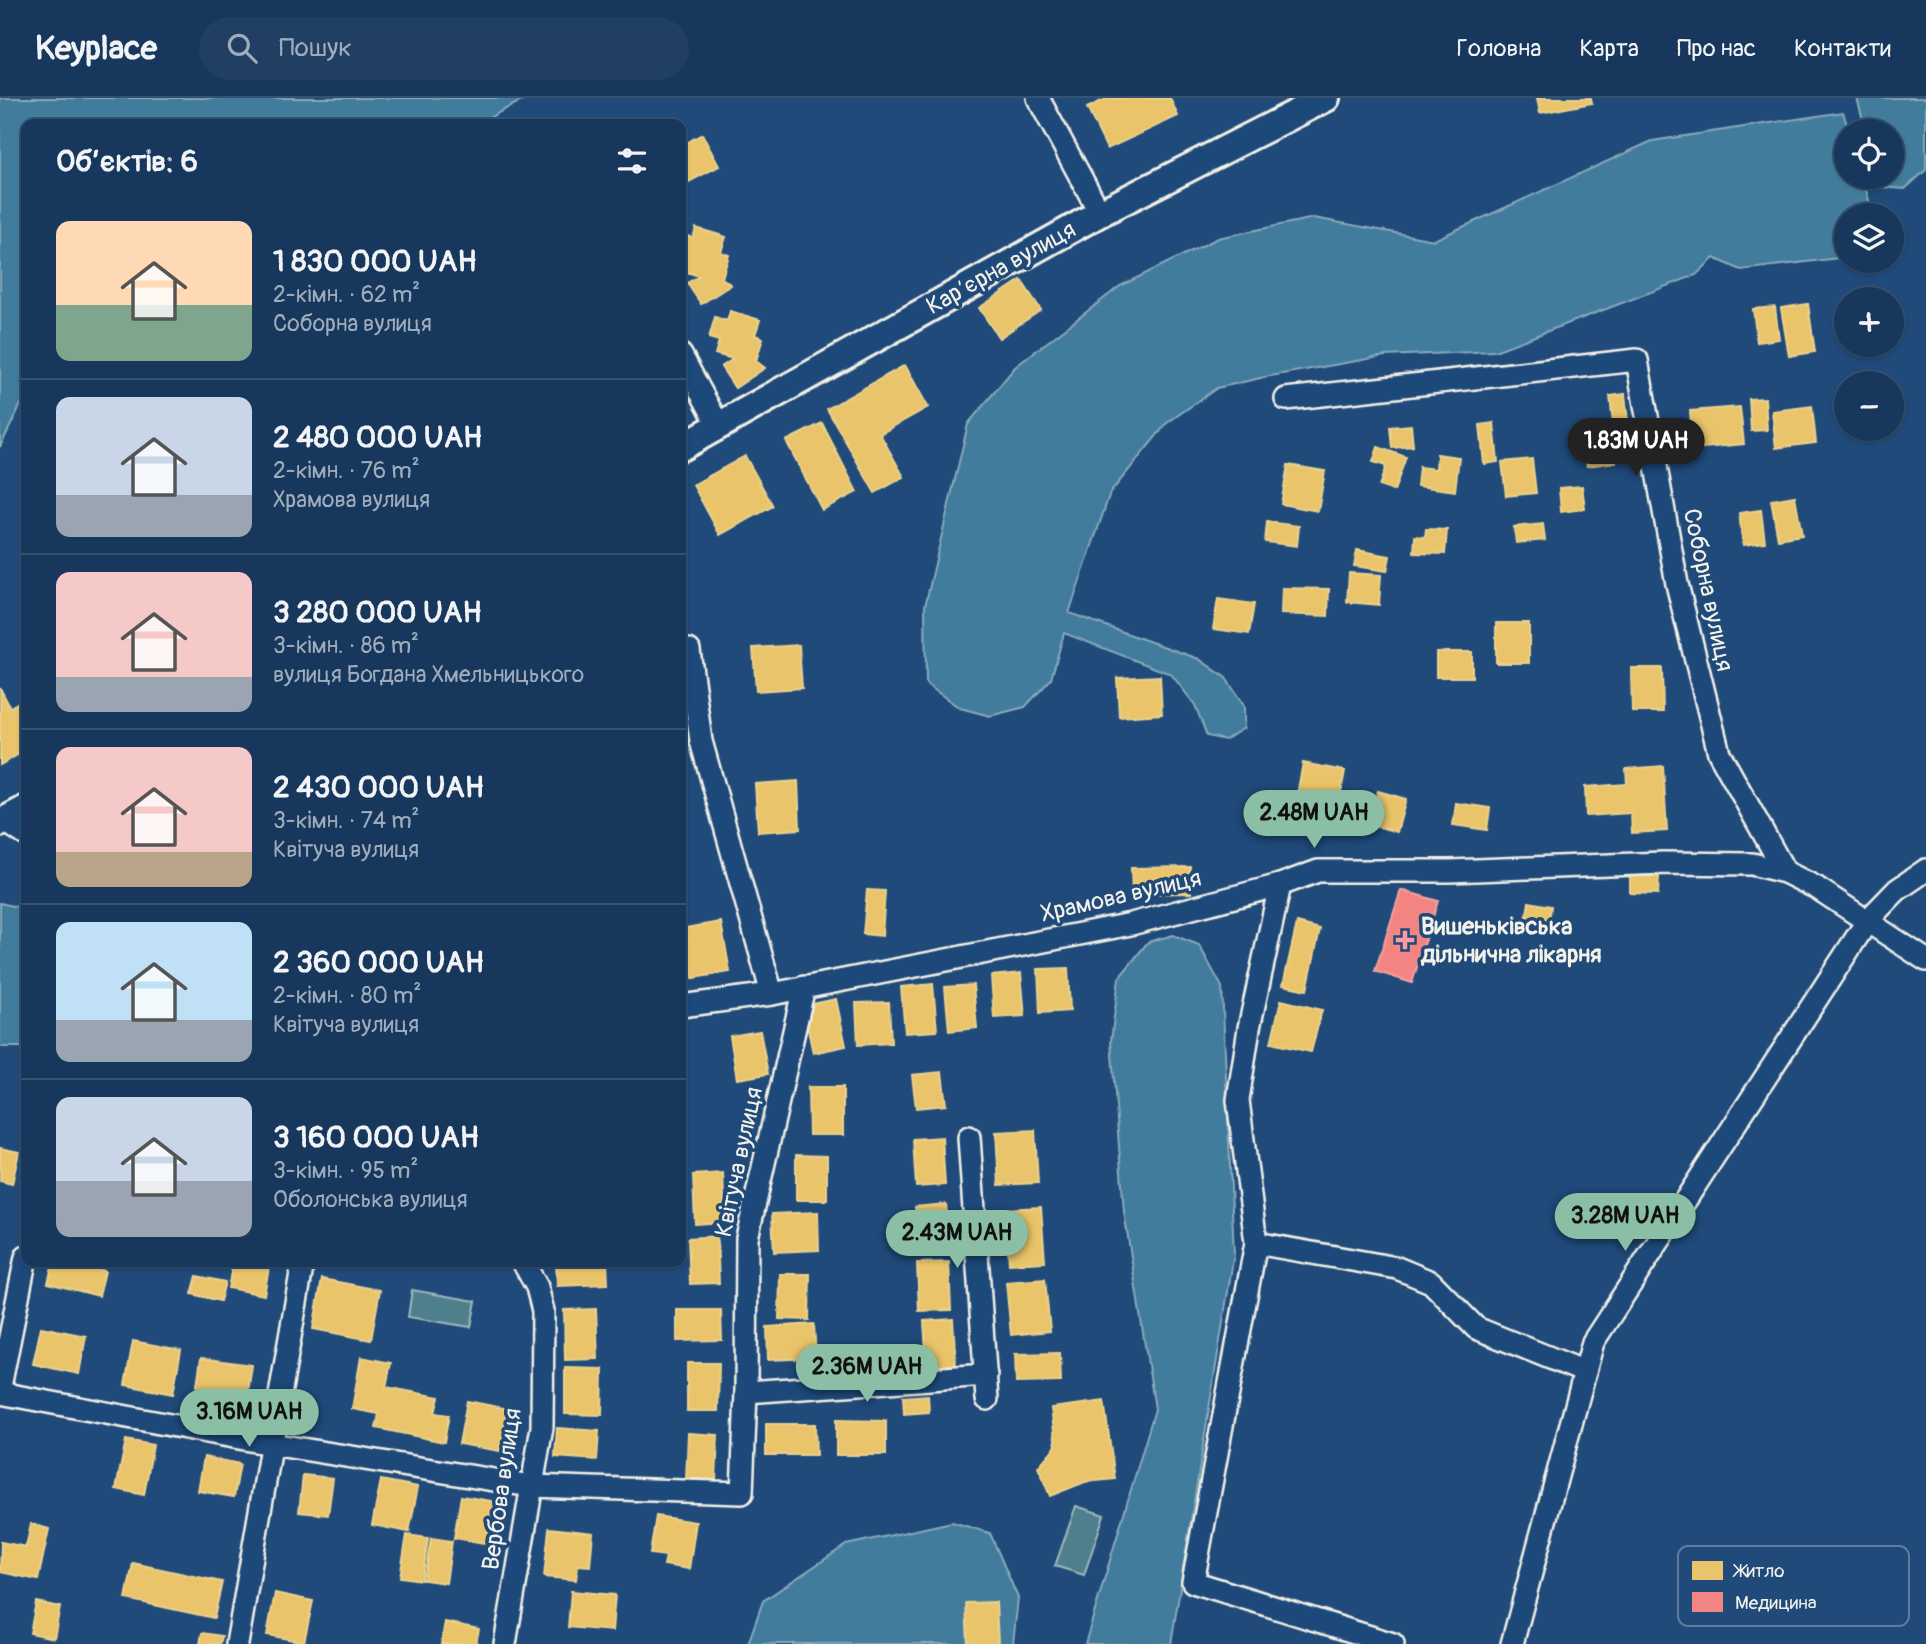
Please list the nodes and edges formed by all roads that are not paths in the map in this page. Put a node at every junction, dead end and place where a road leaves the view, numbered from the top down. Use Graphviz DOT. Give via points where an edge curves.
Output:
graph roads {
  1 [pos="1038,98"];
  2 [pos="1326,98"];
  3 [pos="1100,213"];
  4 [pos="686,364"];
  5 [pos="1286,399"];
  6 [pos="719,426"];
  7 [pos="686,444"];
  8 [pos="689,650"];
  9 [pos="1926,870"];
  10 [pos="1785,872"];
  11 [pos="1280,885"];
  12 [pos="1868,920"];
  13 [pos="1926,960"];
  14 [pos="804,987"];
  15 [pos="772,994"];
  16 [pos="686,1005"];
  17 [pos="969,1137"];
  18 [pos="1256,1243"];
  19 [pos="24,1267"];
  20 [pos="302,1267"];
  21 [pos="526,1267"];
  22 [pos="1585,1372"];
  23 [pos="986,1375"];
  24 [pos="0,1387"];
  25 [pos="746,1392"];
  26 [pos="0,1394"];
  27 [pos="988,1399"];
  28 [pos="271,1444"];
  29 [pos="531,1486"];
  30 [pos="237,1644"];
  31 [pos="505,1644"];
  32 [pos="1393,1644"];
  33 [pos="1512,1644"];
  1 -- 3 [label="street"];
  2 -- 3 [label="street, Карʼєрна вулиця"];
  3 -- 6 [label="street, Карʼєрна вулиця"];
  4 -- 6 [label="street"];
  5 -- 10 [label="street, Соборна вулиця" via="1637,360 1677,584 1718,753"];
  6 -- 7 [label="street, Карʼєрна вулиця"];
  8 -- 15 [label="street" via="701,741"];
  9 -- 12 [label="street" via="1897,890"];
  10 -- 11 [label="street, Храмова вулиця" via="1712,862 1450,871 1364,869 1318,871"];
  10 -- 12 [label="street, Храмова вулиця"];
  11 -- 14 [label="street, Храмова вулиця" via="1131,924"];
  11 -- 18 [label="street" via="1238,1100"];
  12 -- 13 [label="street, Храмова вулиця"];
  12 -- 22 [label="street" via="1593,1342"];
  14 -- 15 [label="street, Храмова вулиця"];
  14 -- 25 [label="street, Квітуча вулиця" via="747,1238"];
  15 -- 16 [label="street, Храмова вулиця"];
  17 -- 23 [label="street"];
  18 -- 22 [label="street" via="1397,1268 1431,1282 1476,1328"];
  18 -- 32 [label="street" via="1193,1582"];
  19 -- 24 [label="street"];
  20 -- 28 [label="street"];
  21 -- 29 [label="street, Вербова вулиця" via="543,1311 541,1427"];
  22 -- 33 [label="street"];
  23 -- 25 [label="street"];
  23 -- 27 [label="street"];
  25 -- 29 [label="street, Квітуча вулиця" via="742,1493"];
  26 -- 28 [label="street"];
  28 -- 29 [label="street"];
  28 -- 30 [label="street"];
  29 -- 31 [label="street, Вербова вулиця"];
}
